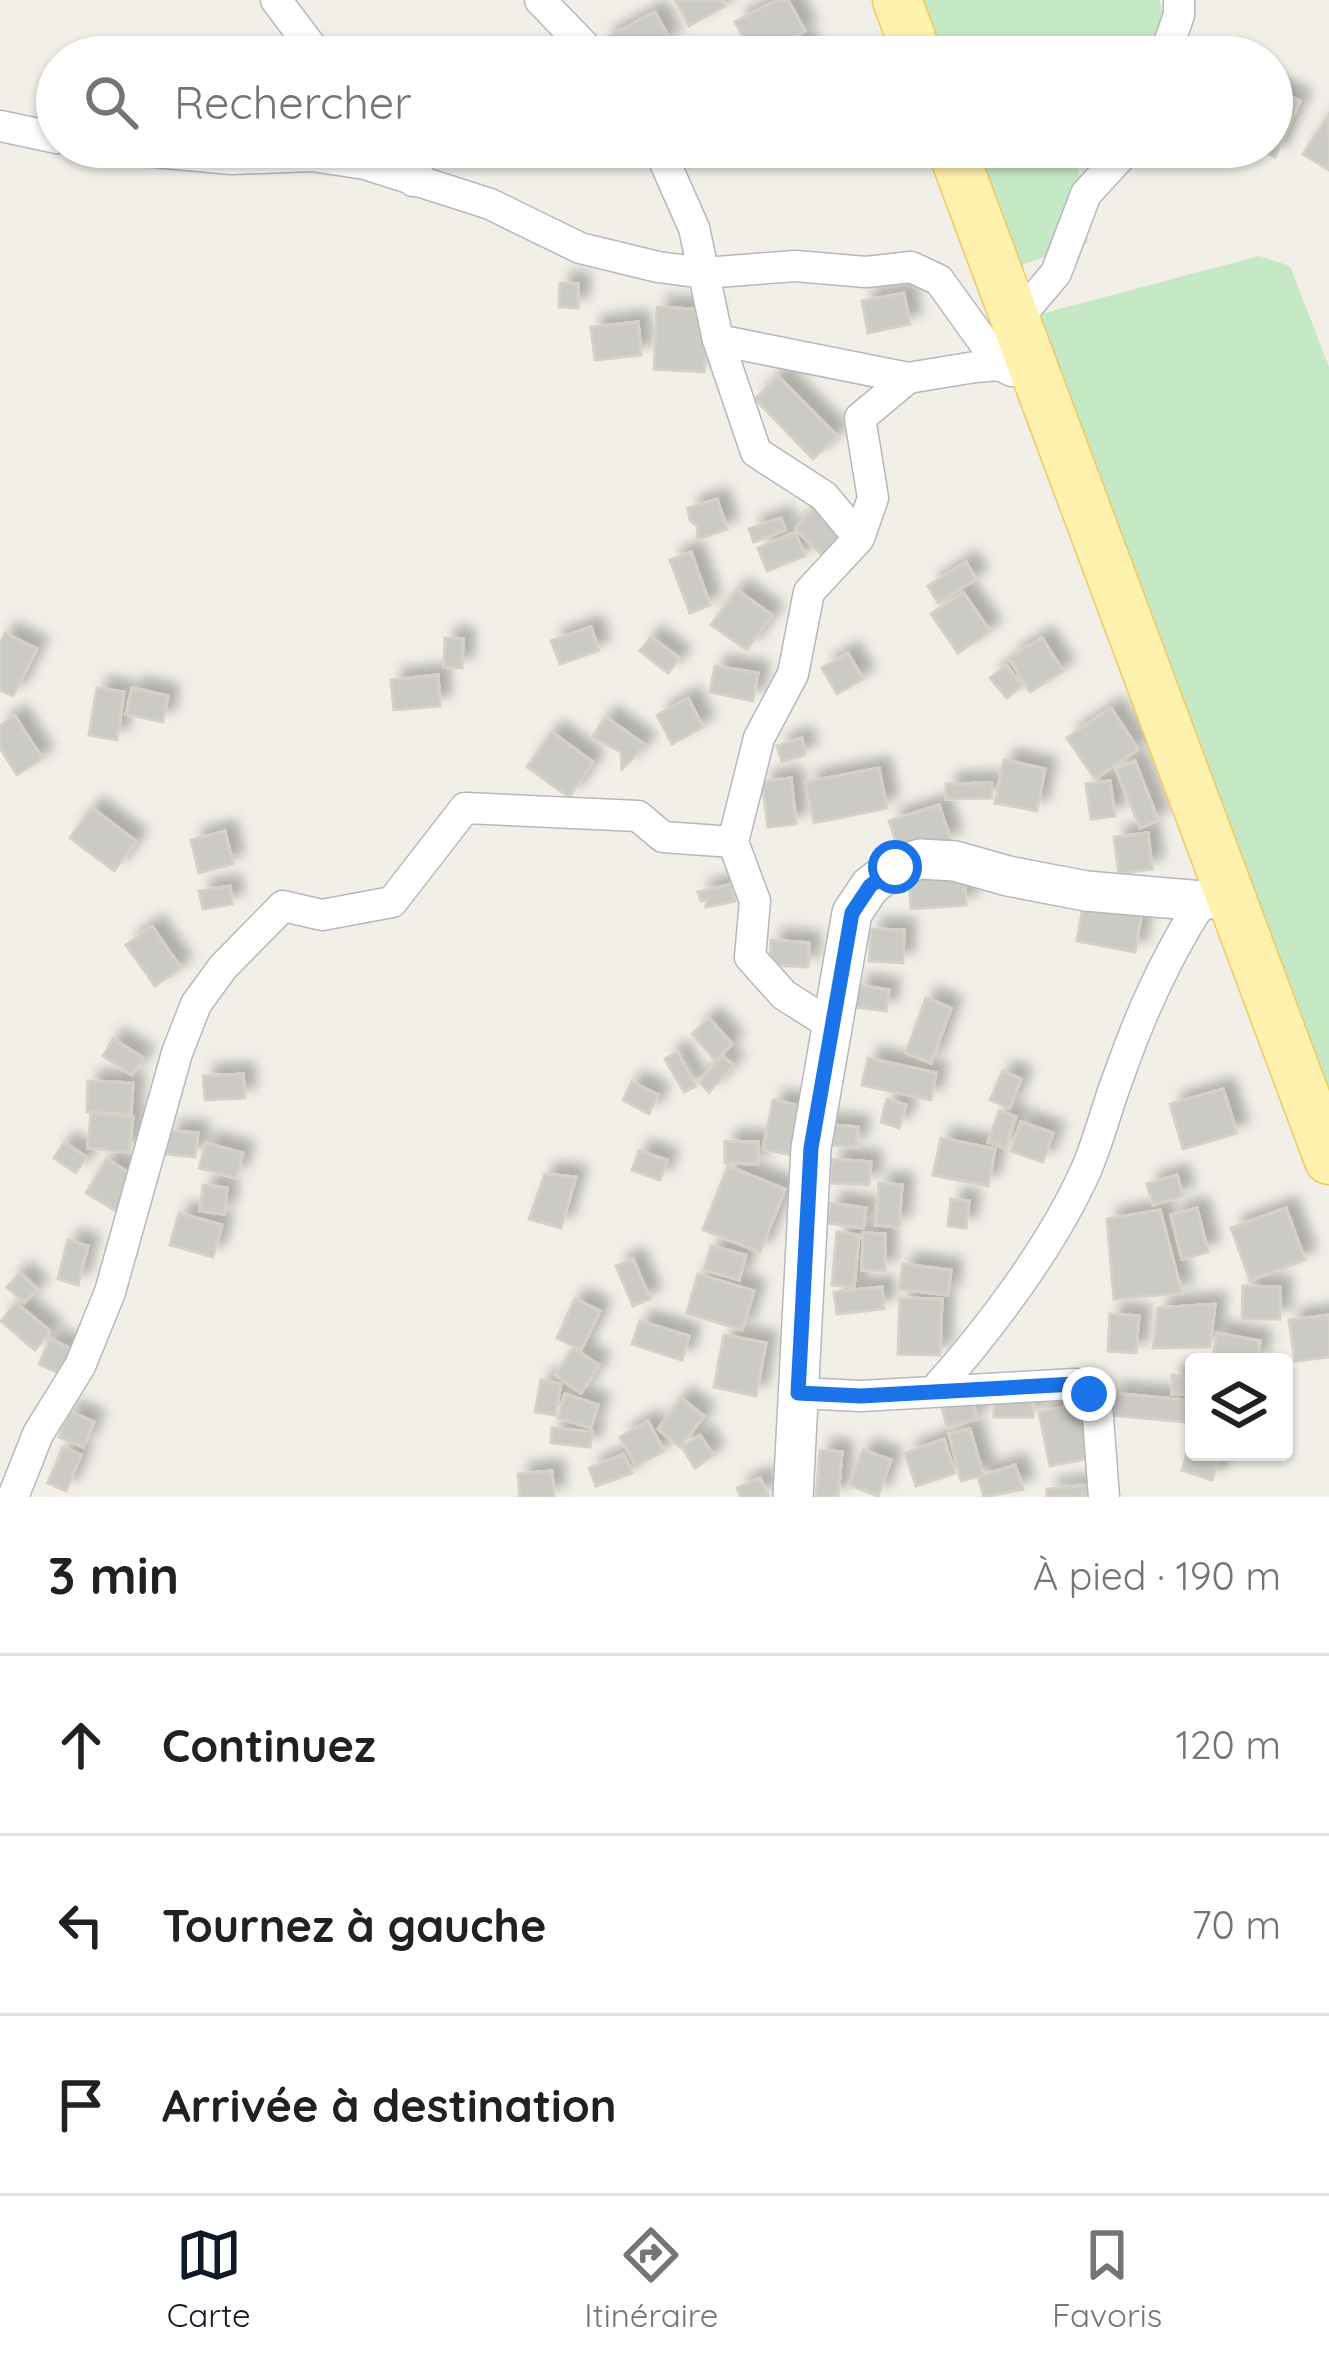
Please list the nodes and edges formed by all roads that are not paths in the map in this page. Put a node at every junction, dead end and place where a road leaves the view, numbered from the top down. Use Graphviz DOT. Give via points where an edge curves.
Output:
graph roads {
  1 [pos="276,0"];
  2 [pos="540,0"];
  3 [pos="897,0"];
  4 [pos="1179,0"];
  5 [pos="303,36"];
  6 [pos="575,36"];
  7 [pos="910,36"];
  8 [pos="1172,36"];
  9 [pos="0,126"];
  10 [pos="36,134"];
  11 [pos="376,168"];
  12 [pos="416,168"];
  13 [pos="667,168"];
  14 [pos="958,168"];
  15 [pos="1110,168"];
  16 [pos="413,181"];
  17 [pos="704,274"];
  18 [pos="718,340"];
  19 [pos="1018,359"];
  20 [pos="908,378"];
  21 [pos="859,538"];
  22 [pos="733,842"];
  23 [pos="1214,895"];
  24 [pos="833,1027"];
  25 [pos="1329,1160"];
  26 [pos="936,1389"];
  27 [pos="798,1393"];
  28 [pos="13,1497"];
  29 [pos="793,1497"];
  30 [pos="1104,1497"];
  1 -- 5 [label="street"];
  2 -- 6 [label="street"];
  3 -- 7 [label="main road"];
  4 -- 8 [label="street"];
  9 -- 10 [label="street"];
  11 -- 16 [label="street"];
  12 -- 16 [label="street"];
  13 -- 17 [label="street"];
  14 -- 19 [label="main road"];
  15 -- 19 [label="street" via="1086,194 1056,273 1022,313"];
  16 -- 17 [label="street" via="490,204 580,248"];
  17 -- 18 [label="street"];
  17 -- 19 [label="street" via="911,267 939,280"];
  18 -- 20 [label="street"];
  18 -- 21 [label="street" via="756,452 824,496"];
  19 -- 20 [label="street"];
  19 -- 23 [label="main road"];
  20 -- 21 [label="street" via="860,418 873,498"];
  21 -- 22 [label="street" via="809,592 793,674 759,738"];
  22 -- 24 [label="street" via="755,901 750,957 784,994"];
  22 -- 28 [label="street" via="664,837 638,816 465,808 392,902 322,915 283,906 196,1004 110,1292"];
  23 -- 24 [label="street" via="1072,889 956,861 895,867 852,913"];
  23 -- 25 [label="main road"];
  23 -- 26 [label="street" via="1176,942 1067,1207 986,1332"];
  24 -- 27 [label="street" via="811,1148"];
  26 -- 27 [label="street"];
  26 -- 30 [label="street" via="1075,1384 1097,1404"];
  27 -- 29 [label="street"];
}
